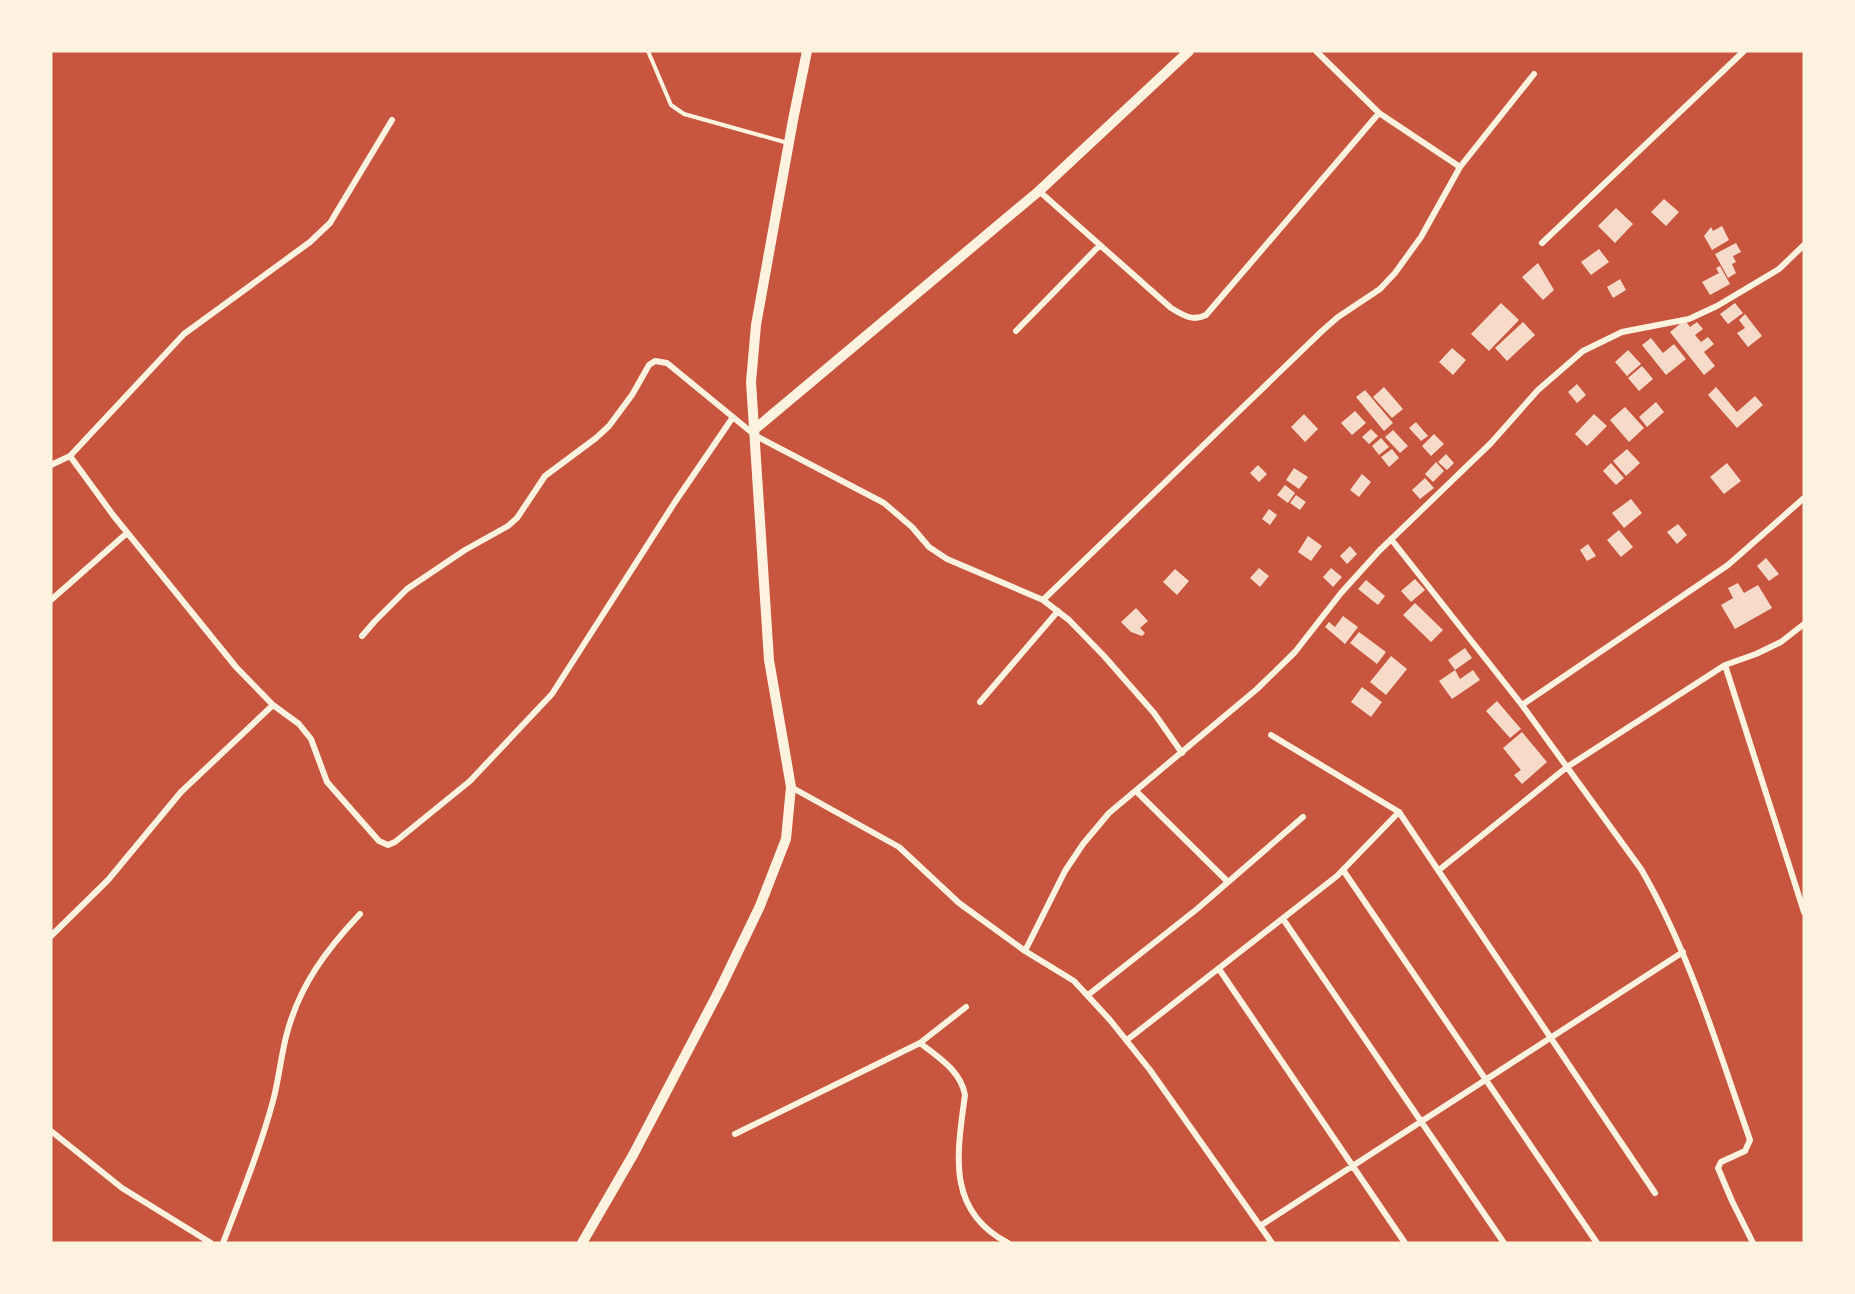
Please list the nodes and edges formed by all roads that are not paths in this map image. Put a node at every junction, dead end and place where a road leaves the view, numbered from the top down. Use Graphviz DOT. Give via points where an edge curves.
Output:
graph roads {
  1 [pos="648,51"];
  2 [pos="807,51"];
  3 [pos="1189,51"];
  4 [pos="1316,51"];
  5 [pos="1744,51"];
  6 [pos="1534,74"];
  7 [pos="1379,114"];
  8 [pos="392,120"];
  9 [pos="789,143"];
  10 [pos="1460,167"];
  11 [pos="1039,191"];
  12 [pos="1542,243"];
  13 [pos="1100,245"];
  14 [pos="1804,245"];
  15 [pos="1016,332"];
  16 [pos="733,417"];
  17 [pos="755,432"];
  18 [pos="70,456"];
  19 [pos="51,465"];
  20 [pos="1804,498"];
  21 [pos="127,533"];
  22 [pos="1391,539"];
  23 [pos="51,600"];
  24 [pos="1043,600"];
  25 [pos="1058,611"];
  26 [pos="1804,624"];
  27 [pos="362,636"];
  28 [pos="1725,665"];
  29 [pos="980,702"];
  30 [pos="273,705"];
  31 [pos="1522,705"];
  32 [pos="1271,735"];
  33 [pos="1182,753"];
  34 [pos="1567,767"];
  35 [pos="791,787"];
  36 [pos="1136,791"];
  37 [pos="1399,812"];
  38 [pos="1303,817"];
  39 [pos="1343,870"];
  40 [pos="1439,870"];
  41 [pos="1228,882"];
  42 [pos="1804,912"];
  43 [pos="360,914"];
  44 [pos="1283,919"];
  45 [pos="51,936"];
  46 [pos="1025,951"];
  47 [pos="1683,952"];
  48 [pos="1219,969"];
  49 [pos="1088,995"];
  50 [pos="966,1006"];
  51 [pos="1551,1038"];
  52 [pos="1127,1040"];
  53 [pos="920,1043"];
  54 [pos="1486,1080"];
  55 [pos="1421,1122"];
  56 [pos="51,1131"];
  57 [pos="735,1134"];
  58 [pos="1353,1166"];
  59 [pos="1655,1193"];
  60 [pos="1260,1226"];
  61 [pos="211,1243"];
  62 [pos="223,1243"];
  63 [pos="582,1243"];
  64 [pos="1008,1243"];
  65 [pos="1272,1243"];
  66 [pos="1405,1243"];
  67 [pos="1504,1243"];
  68 [pos="1597,1243"];
  69 [pos="1753,1243"];
  1 -- 9 [label="lane" via="671,105 684,114"];
  2 -- 9 [label="street"];
  3 -- 11 [label="street"];
  4 -- 7 [label="street"];
  5 -- 12 [label="street"];
  6 -- 10 [label="street"];
  7 -- 10 [label="street"];
  7 -- 13 [label="street" via="1206,315 1198,319 1171,308"];
  8 -- 18 [label="street" via="330,223 310,242 184,334"];
  9 -- 17 [label="street" via="756,325 751,382"];
  10 -- 24 [label="street" via="1421,237 1380,289 1322,331"];
  11 -- 13 [label="street"];
  11 -- 17 [label="street"];
  13 -- 15 [label="street"];
  14 -- 22 [label="street" via="1779,269 1717,306 1689,319 1622,332 1583,351 1538,390 1491,443"];
  16 -- 17 [label="street"];
  16 -- 27 [label="street" via="667,363 655,361 609,426 545,476 517,518 407,590"];
  16 -- 30 [label="street" via="552,694 470,781 395,842 383,844 334,791 311,739 299,724"];
  17 -- 24 [label="street" via="884,503 947,560"];
  17 -- 35 [label="street" via="769,660"];
  18 -- 19 [label="street"];
  18 -- 21 [label="street"];
  20 -- 31 [label="street" via="1728,565"];
  21 -- 23 [label="street"];
  21 -- 30 [label="street" via="223,652"];
  22 -- 31 [label="street"];
  22 -- 33 [label="street" via="1341,593 1295,652"];
  24 -- 25 [label="street"];
  25 -- 29 [label="street"];
  25 -- 33 [label="street" via="1104,656"];
  26 -- 28 [label="street" via="1781,642"];
  28 -- 34 [label="street"];
  28 -- 42 [label="street"];
  30 -- 45 [label="street" via="181,792 108,880"];
  31 -- 34 [label="street"];
  32 -- 37 [label="street"];
  33 -- 36 [label="street"];
  34 -- 40 [label="street"];
  34 -- 47 [label="street" via="1641,869"];
  35 -- 46 [label="street" via="899,847 959,903"];
  35 -- 63 [label="street" via="786,839 760,906 633,1155"];
  36 -- 41 [label="street"];
  36 -- 46 [label="street" via="1109,813 1083,844"];
  37 -- 39 [label="street"];
  37 -- 40 [label="street"];
  38 -- 41 [label="street"];
  39 -- 44 [label="street"];
  39 -- 54 [label="street"];
  40 -- 51 [label="street"];
  41 -- 49 [label="street"];
  43 -- 62 [label="street" via="310,974 297,1000 273,1100"];
  44 -- 48 [label="street"];
  44 -- 55 [label="street"];
  46 -- 49 [label="street" via="1074,981"];
  47 -- 51 [label="street"];
  47 -- 69 [label="street" via="1750,1140 1745,1151 1720,1162 1718,1168"];
  48 -- 52 [label="street"];
  48 -- 58 [label="street"];
  49 -- 52 [label="street"];
  50 -- 53 [label="street"];
  51 -- 54 [label="street"];
  51 -- 59 [label="street"];
  52 -- 60 [label="street"];
  53 -- 57 [label="street"];
  53 -- 64 [label="street" via="948,1065 963,1087 957,1153 960,1185 975,1216"];
  54 -- 55 [label="street"];
  54 -- 68 [label="street"];
  55 -- 58 [label="street"];
  55 -- 67 [label="street"];
  56 -- 61 [label="street" via="122,1188"];
  58 -- 60 [label="street"];
  58 -- 66 [label="street"];
  60 -- 65 [label="street"];
}
